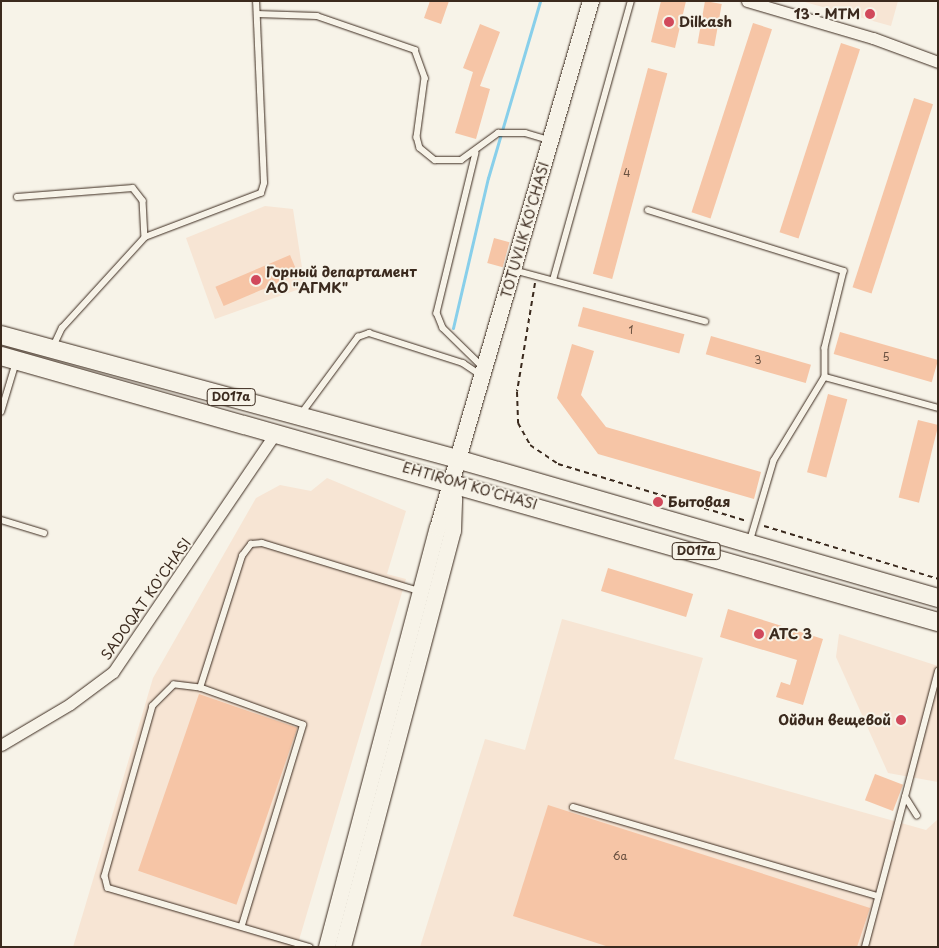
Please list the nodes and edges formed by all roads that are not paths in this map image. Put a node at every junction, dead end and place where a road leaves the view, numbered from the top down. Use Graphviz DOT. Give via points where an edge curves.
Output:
graph roads {
  1 [pos="256,1"];
  2 [pos="591,1"];
  3 [pos="632,1"];
  4 [pos="747,1"];
  5 [pos="257,14"];
  6 [pos="938,62"];
  7 [pos="550,141"];
  8 [pos="476,153"];
  9 [pos="17,197"];
  10 [pos="648,210"];
  11 [pos="146,237"];
  12 [pos="514,270"];
  13 [pos="553,280"];
  14 [pos="704,321"];
  15 [pos="1,335"];
  16 [pos="52,349"];
  17 [pos="9,358"];
  18 [pos="484,372"];
  19 [pos="825,377"];
  20 [pos="938,408"];
  21 [pos="1,412"];
  22 [pos="300,416"];
  23 [pos="276,432"];
  24 [pos="460,460"];
  25 [pos="455,481"];
  26 [pos="1,520"];
  27 [pos="44,534"];
  28 [pos="749,544"];
  29 [pos="421,592"];
  30 [pos="938,598"];
  31 [pos="938,622"];
  32 [pos="938,671"];
  33 [pos="200,688"];
  34 [pos="1,745"];
  35 [pos="905,797"];
  36 [pos="573,807"];
  37 [pos="918,816"];
  38 [pos="878,896"];
  39 [pos="242,925"];
  40 [pos="310,947"];
  41 [pos="327,947"];
  42 [pos="343,947"];
  43 [pos="865,947"];
  1 -- 5 [label="lane"];
  2 -- 7 [label="main road, TOTUVLIK KO'CHASI"];
  3 -- 13 [label="lane"];
  4 -- 6 [label="street" via="873,38"];
  5 -- 8 [label="lane" via="309,15 406,44 422,61 425,78 418,119 420,148 435,160 448,162"];
  5 -- 11 [label="lane" via="261,193"];
  7 -- 8 [label="lane" via="498,133"];
  7 -- 12 [label="main road, TOTUVLIK KO'CHASI"];
  8 -- 18 [label="lane" via="438,313 443,328"];
  9 -- 11 [label="lane" via="134,188 143,201"];
  10 -- 19 [label="lane" via="844,271 825,348"];
  11 -- 16 [label="lane" via="62,328"];
  12 -- 13 [label="lane"];
  12 -- 18 [label="main road, TOTUVLIK KO'CHASI"];
  13 -- 14 [label="lane"];
  15 -- 16 [label="main road, EHTIROM KO'CHASI / D017a"];
  16 -- 22 [label="main road, EHTIROM KO'CHASI / D017a"];
  17 -- 21 [label="lane"];
  17 -- 23 [label="main road, EHTIROM KO'CHASI / D017a"];
  18 -- 22 [label="lane" via="370,333 358,337"];
  18 -- 24 [label="main road, TOTUVLIK KO'CHASI"];
  19 -- 20 [label="lane"];
  19 -- 28 [label="lane" via="774,461"];
  22 -- 24 [label="main road, EHTIROM KO'CHASI / D017a"];
  23 -- 25 [label="main road, EHTIROM KO'CHASI / D017a"];
  23 -- 34 [label="street, SADOQAT KO'CHASI" via="113,672 70,704"];
  24 -- 25 [label="main road, TOTUVLIK KO'CHASI"];
  24 -- 28 [label="main road, EHTIROM KO'CHASI / D017a"];
  25 -- 29 [label="main road"];
  25 -- 31 [label="main road, EHTIROM KO'CHASI / D017a"];
  25 -- 42 [label="main road" via="453,531"];
  26 -- 27 [label="lane"];
  28 -- 30 [label="main road, EHTIROM KO'CHASI / D017a"];
  29 -- 33 [label="lane" via="262,543 251,544 242,556"];
  29 -- 41 [label="main road"];
  32 -- 35 [label="lane"];
  33 -- 39 [label="lane" via="303,725"];
  33 -- 39 [label="lane" via="174,685 153,706 104,876 108,888"];
  35 -- 37 [label="lane"];
  35 -- 38 [label="lane"];
  36 -- 38 [label="lane"];
  38 -- 43 [label="lane"];
  39 -- 40 [label="lane"];
}
